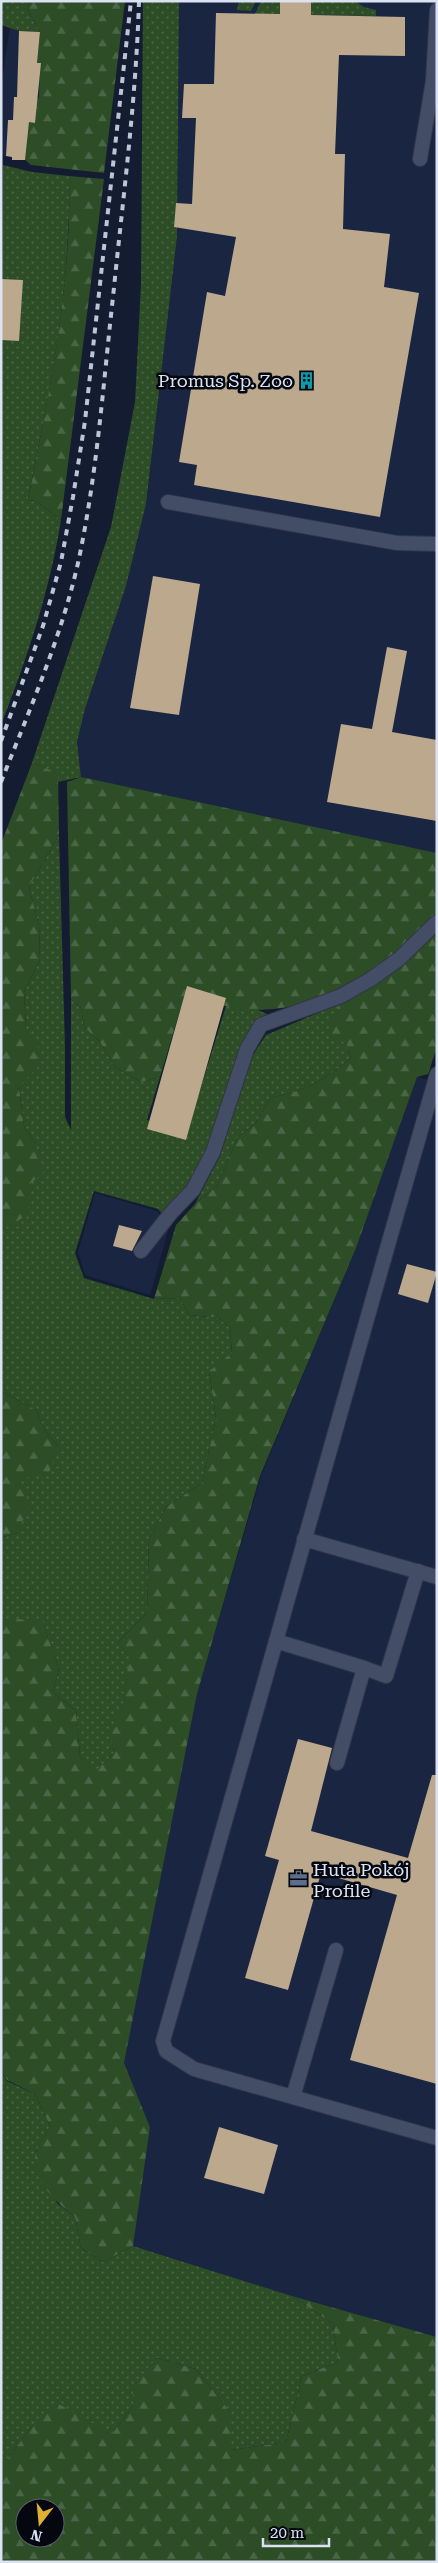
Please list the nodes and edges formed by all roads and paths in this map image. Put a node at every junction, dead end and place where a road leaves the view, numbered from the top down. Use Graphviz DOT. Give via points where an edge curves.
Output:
graph roads {
  1 [pos="437,10"];
  2 [pos="420,159"];
  3 [pos="168,502"];
  4 [pos="437,544"];
  5 [pos="437,922"];
  6 [pos="437,1074"];
  7 [pos="141,1251"];
  8 [pos="304,1539"];
  9 [pos="418,1571"];
  10 [pos="437,1577"];
  11 [pos="276,1641"];
  12 [pos="364,1668"];
  13 [pos="337,1762"];
  14 [pos="336,1950"];
  15 [pos="292,2097"];
  16 [pos="437,2138"];
  1 -- 2 [label="street" via="432,81"];
  3 -- 4 [label="street" via="397,543"];
  5 -- 7 [label="street" via="399,959 371,979 341,996 261,1025 247,1049 213,1152 193,1190"];
  6 -- 8 [label="street"];
  8 -- 9 [label="street"];
  8 -- 11 [label="street"];
  9 -- 10 [label="street"];
  9 -- 12 [label="street" via="386,1676"];
  11 -- 12 [label="street"];
  11 -- 15 [label="street" via="164,2041 166,2051 194,2069"];
  12 -- 13 [label="street"];
  14 -- 15 [label="street"];
  15 -- 16 [label="street"];
}
